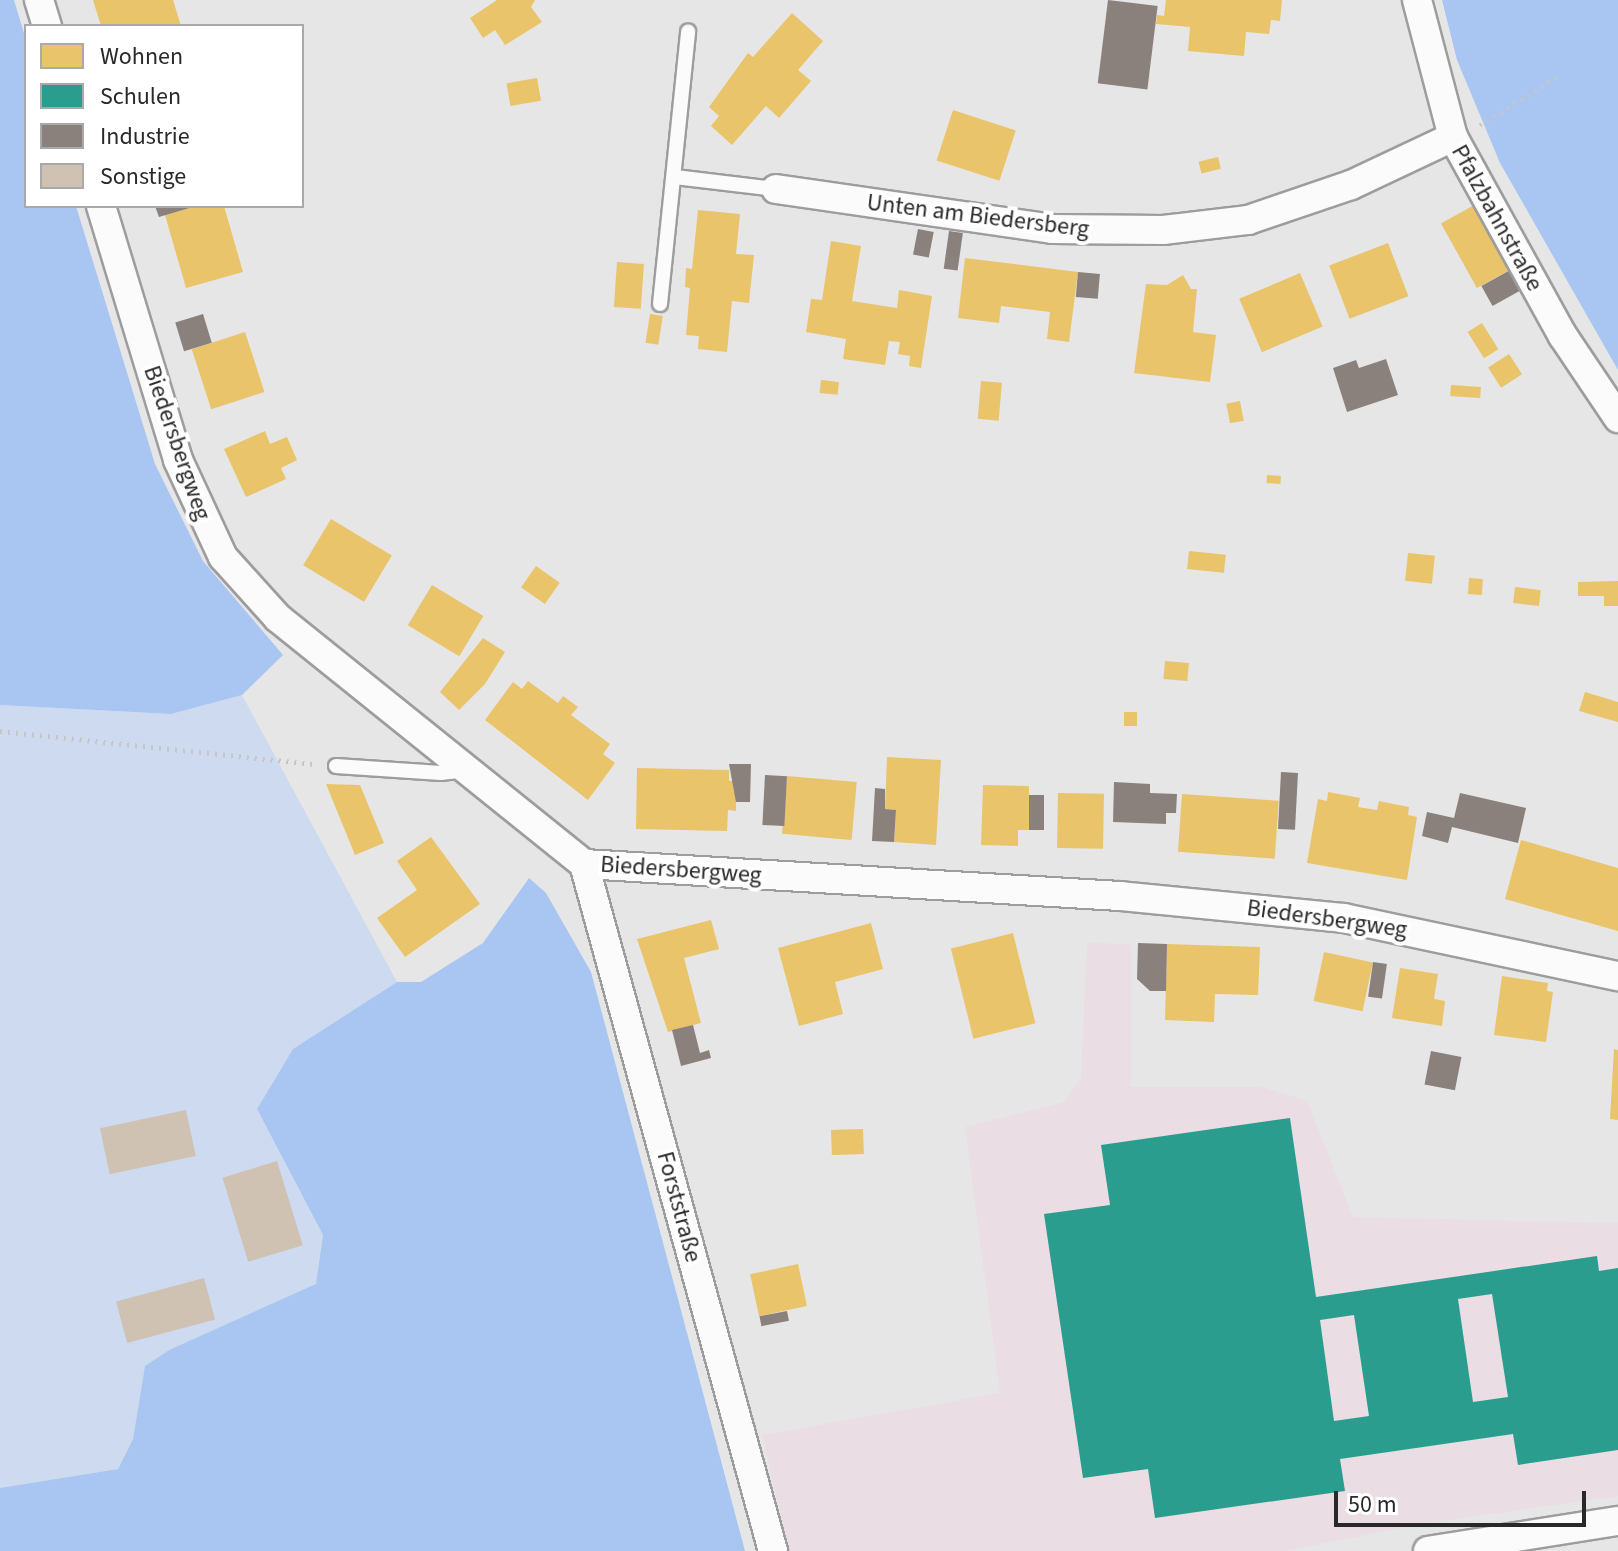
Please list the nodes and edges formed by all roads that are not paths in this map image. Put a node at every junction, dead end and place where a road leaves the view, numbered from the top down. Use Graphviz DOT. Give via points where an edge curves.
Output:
graph roads {
  1 [pos="39,0"];
  2 [pos="1417,0"];
  3 [pos="46,24"];
  4 [pos="688,31"];
  5 [pos="1460,133"];
  6 [pos="675,177"];
  7 [pos="776,189"];
  8 [pos="102,208"];
  9 [pos="660,304"];
  10 [pos="1618,418"];
  11 [pos="336,766"];
  12 [pos="470,769"];
  13 [pos="584,864"];
  14 [pos="1618,976"];
  15 [pos="1618,1521"];
  16 [pos="773,1551"];
  17 [pos="1428,1551"];
  1 -- 3 [label="street"];
  2 -- 5 [label="street, Pfalzbahnstraße"];
  4 -- 6 [label="lane"];
  5 -- 7 [label="street, Unten am Biedersberg" via="1351,185 1248,220 1163,230 1052,229"];
  5 -- 10 [label="street, Pfalzbahnstraße" via="1563,336"];
  6 -- 7 [label="lane"];
  6 -- 9 [label="lane"];
  8 -- 12 [label="street, Biedersbergweg" via="178,460 223,557 278,618"];
  11 -- 12 [label="lane" via="441,773"];
  12 -- 13 [label="street, Biedersbergweg"];
  13 -- 14 [label="street, Biedersbergweg" via="1120,896 1330,916"];
  13 -- 16 [label="street, Forststraße"];
  15 -- 17 [label="street"];
}
